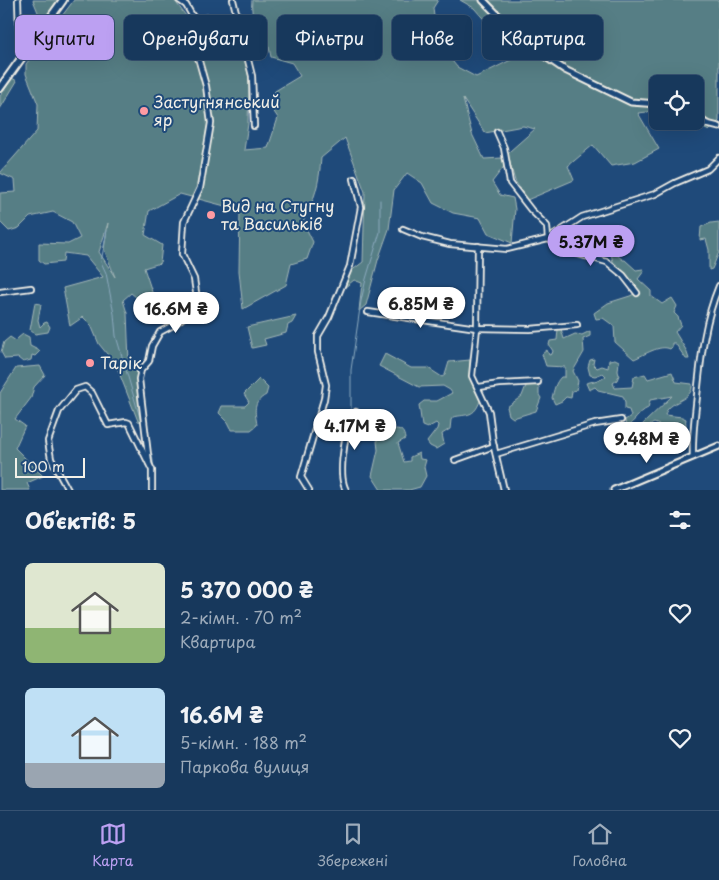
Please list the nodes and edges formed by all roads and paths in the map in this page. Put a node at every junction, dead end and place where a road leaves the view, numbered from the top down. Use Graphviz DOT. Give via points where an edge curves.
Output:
graph roads {
  1 [pos="18,0"];
  2 [pos="64,0"];
  3 [pos="179,0"];
  4 [pos="233,0"];
  5 [pos="483,0"];
  6 [pos="18,15"];
  7 [pos="53,15"];
  8 [pos="192,15"];
  9 [pos="237,15"];
  10 [pos="20,60"];
  11 [pos="198,60"];
  12 [pos="248,60"];
  13 [pos="0,88"];
  14 [pos="649,103"];
  15 [pos="704,122"];
  16 [pos="254,126"];
  17 [pos="719,127"];
  18 [pos="497,132"];
  19 [pos="719,158"];
  20 [pos="354,179"];
  21 [pos="404,229"];
  22 [pos="548,239"];
  23 [pos="478,246"];
  24 [pos="719,286"];
  25 [pos="31,288"];
  26 [pos="0,292"];
  27 [pos="637,293"];
  28 [pos="368,312"];
  29 [pos="577,325"];
  30 [pos="477,328"];
  31 [pos="538,382"];
  32 [pos="479,387"];
  33 [pos="356,412"];
  34 [pos="621,420"];
  35 [pos="494,446"];
  36 [pos="719,446"];
  37 [pos="496,454"];
  38 [pos="693,457"];
  39 [pos="455,460"];
  40 [pos="148,463"];
  41 [pos="68,490"];
  42 [pos="152,490"];
  43 [pos="309,490"];
  44 [pos="346,490"];
  45 [pos="504,490"];
  46 [pos="614,490"];
  1 -- 6 [label="street"];
  2 -- 7 [label="main road"];
  3 -- 8 [label="street"];
  4 -- 9 [label="street"];
  5 -- 14 [label="street" via="524,42 565,70 631,102"];
  10 -- 13 [label="main road"];
  11 -- 40 [label="street" via="211,124 200,188 184,222 182,254 194,279 197,299 185,316 160,332 152,346 149,361 141,370 139,379"];
  12 -- 16 [label="street" via="252,76"];
  15 -- 17 [label="street"];
  18 -- 22 [label="street" via="504,148 510,183 547,226"];
  19 -- 22 [label="street" via="708,169 655,194 582,218"];
  20 -- 43 [label="street" via="362,207 350,266 318,336 318,352 326,385 301,477"];
  21 -- 23 [label="street" via="450,244"];
  22 -- 23 [label="street" via="507,249"];
  22 -- 27 [label="street" via="578,254 607,262"];
  23 -- 30 [label="street"];
  24 -- 38 [label="street" via="706,323 702,348"];
  25 -- 26 [label="street"];
  28 -- 30 [label="street"];
  29 -- 30 [label="street" via="530,329"];
  30 -- 32 [label="street" via="472,376"];
  31 -- 32 [label="street"];
  32 -- 35 [label="street" via="489,412"];
  33 -- 44 [label="street" via="349,425 344,459 342,475"];
  34 -- 37 [label="street" via="595,424"];
  35 -- 37 [label="street"];
  35 -- 39 [label="street"];
  36 -- 38 [label="street"];
  37 -- 45 [label="street"];
  38 -- 46 [label="street"];
  40 -- 41 [label="street" via="129,423 108,425 92,393 85,387 76,390 59,411 48,441 51,459"];
  40 -- 42 [label="street" via="152,470"];
}
